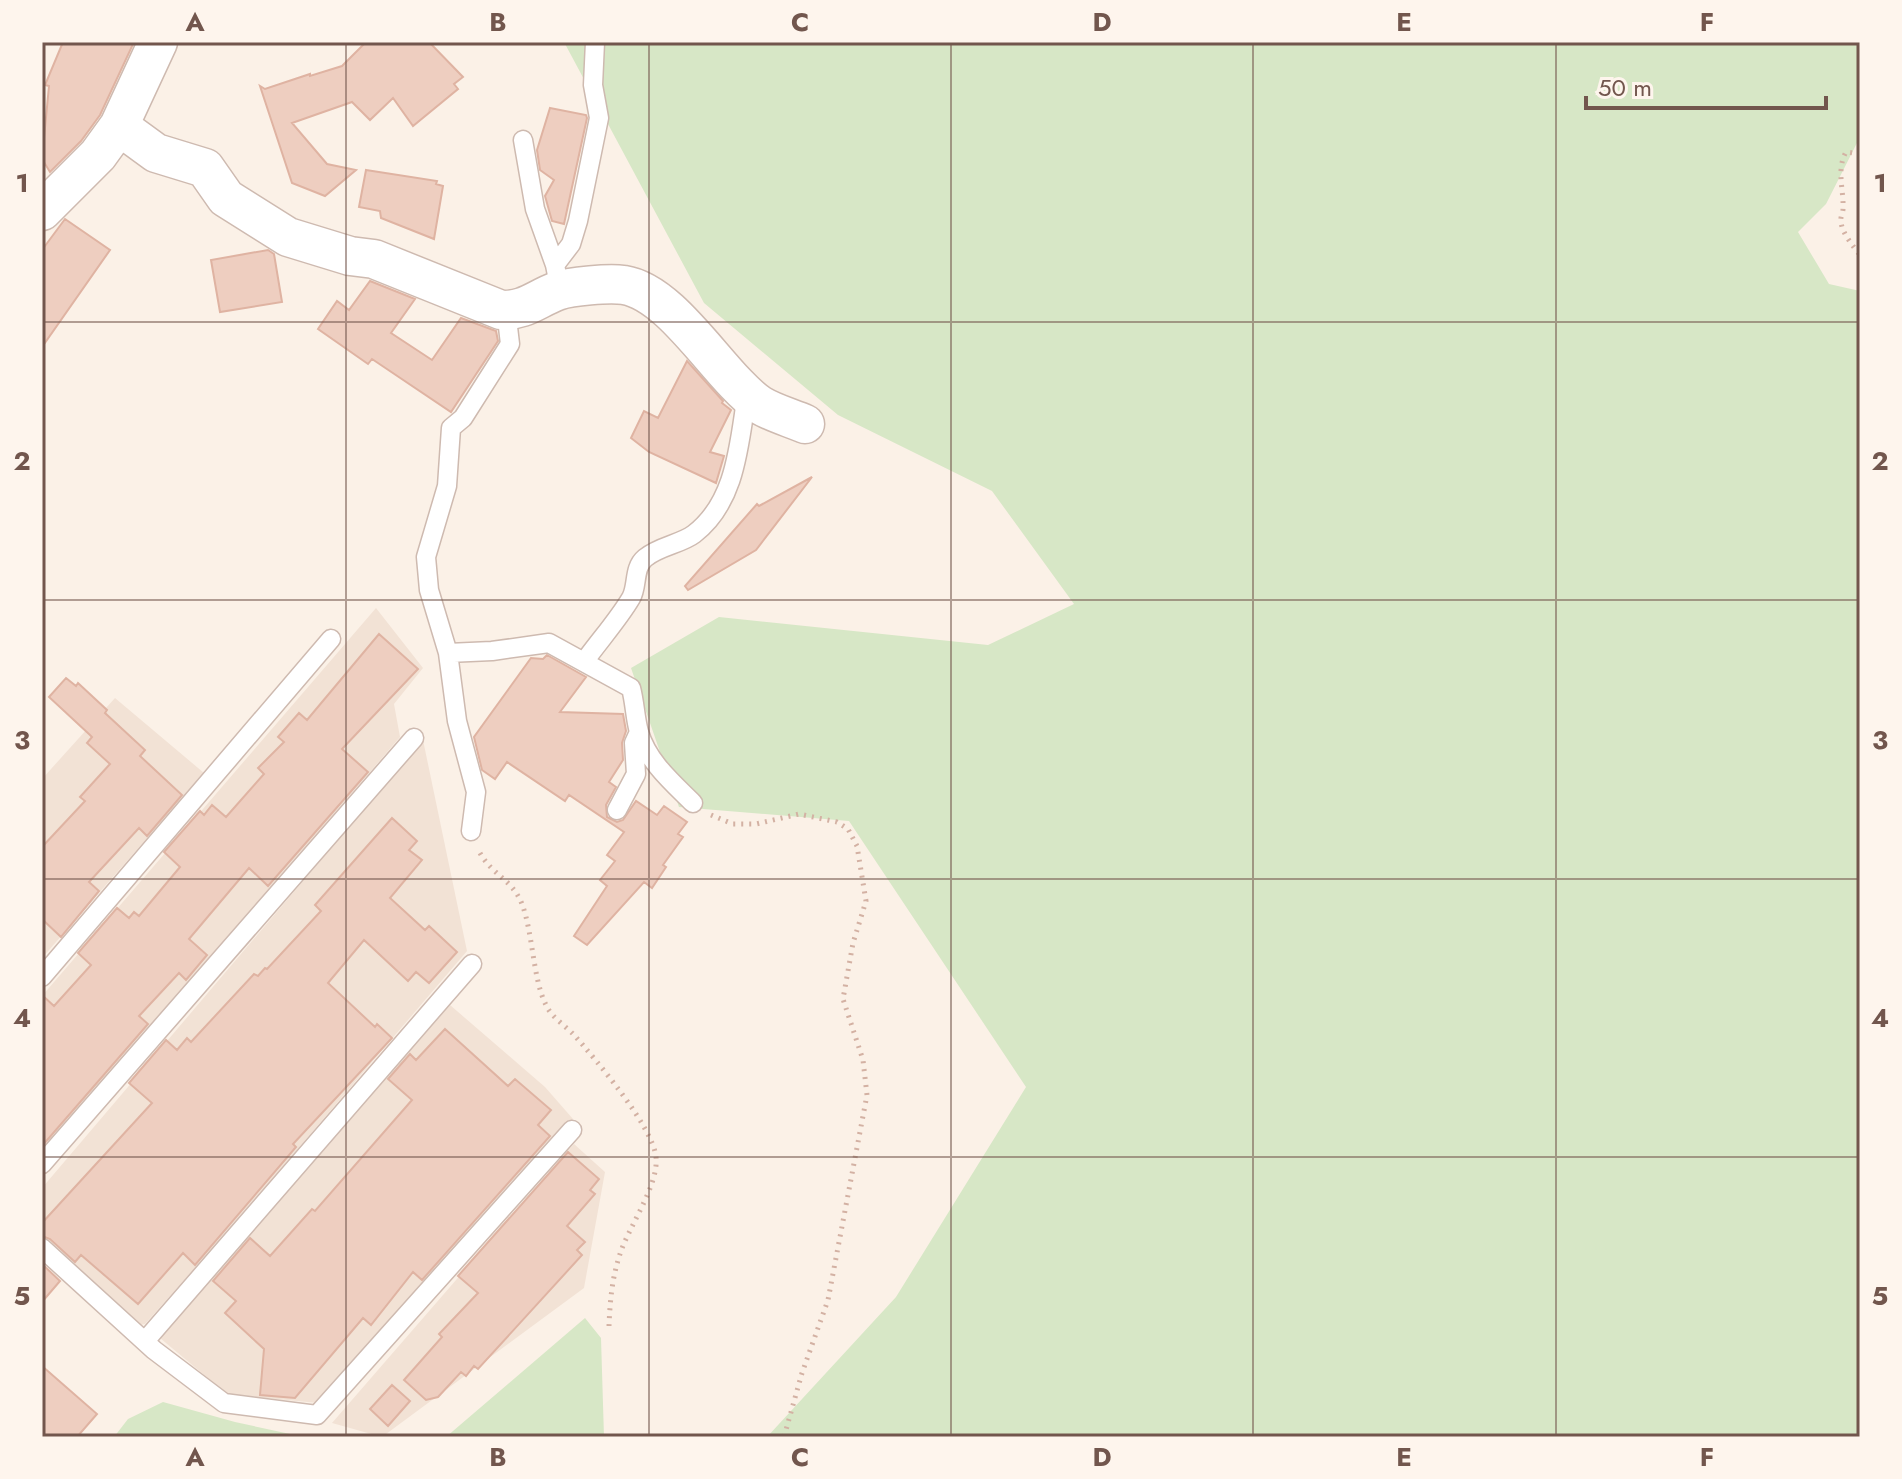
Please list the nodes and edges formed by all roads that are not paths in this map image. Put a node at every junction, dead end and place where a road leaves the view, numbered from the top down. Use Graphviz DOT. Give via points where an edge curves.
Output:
graph roads {
  1 [pos="158,42"];
  2 [pos="595,42"];
  3 [pos="119,126"];
  4 [pos="523,140"];
  5 [pos="42,211"];
  6 [pos="557,278"];
  7 [pos="506,310"];
  8 [pos="747,394"];
  9 [pos="805,424"];
  10 [pos="331,639"];
  11 [pos="448,653"];
  12 [pos="584,662"];
  13 [pos="639,732"];
  14 [pos="414,738"];
  15 [pos="693,803"];
  16 [pos="617,810"];
  17 [pos="471,831"];
  18 [pos="472,964"];
  19 [pos="42,977"];
  20 [pos="572,1130"];
  21 [pos="42,1164"];
  22 [pos="42,1248"];
  23 [pos="145,1341"];
  1 -- 3 [label="street"];
  2 -- 6 [label="lane" via="593,85 599,118 578,221"];
  3 -- 5 [label="street"];
  3 -- 7 [label="street" via="156,153 205,168 226,198 288,237 374,259"];
  4 -- 6 [label="lane" via="540,230"];
  6 -- 7 [label="street" via="519,310"];
  6 -- 8 [label="street" via="625,285 654,298"];
  7 -- 11 [label="lane" via="510,344 463,418 451,428 447,486 426,557 429,590"];
  8 -- 9 [label="street"];
  8 -- 12 [label="lane" via="730,486 692,536 643,559 633,595"];
  10 -- 19 [label="lane"];
  11 -- 12 [label="lane" via="549,643"];
  11 -- 17 [label="lane" via="457,721 476,792"];
  12 -- 13 [label="lane" via="631,688"];
  13 -- 15 [label="lane" via="659,769"];
  13 -- 16 [label="lane" via="634,743 636,774"];
  14 -- 21 [label="lane"];
  18 -- 23 [label="lane"];
  20 -- 23 [label="lane" via="317,1415 224,1403"];
  22 -- 23 [label="lane"];
}
